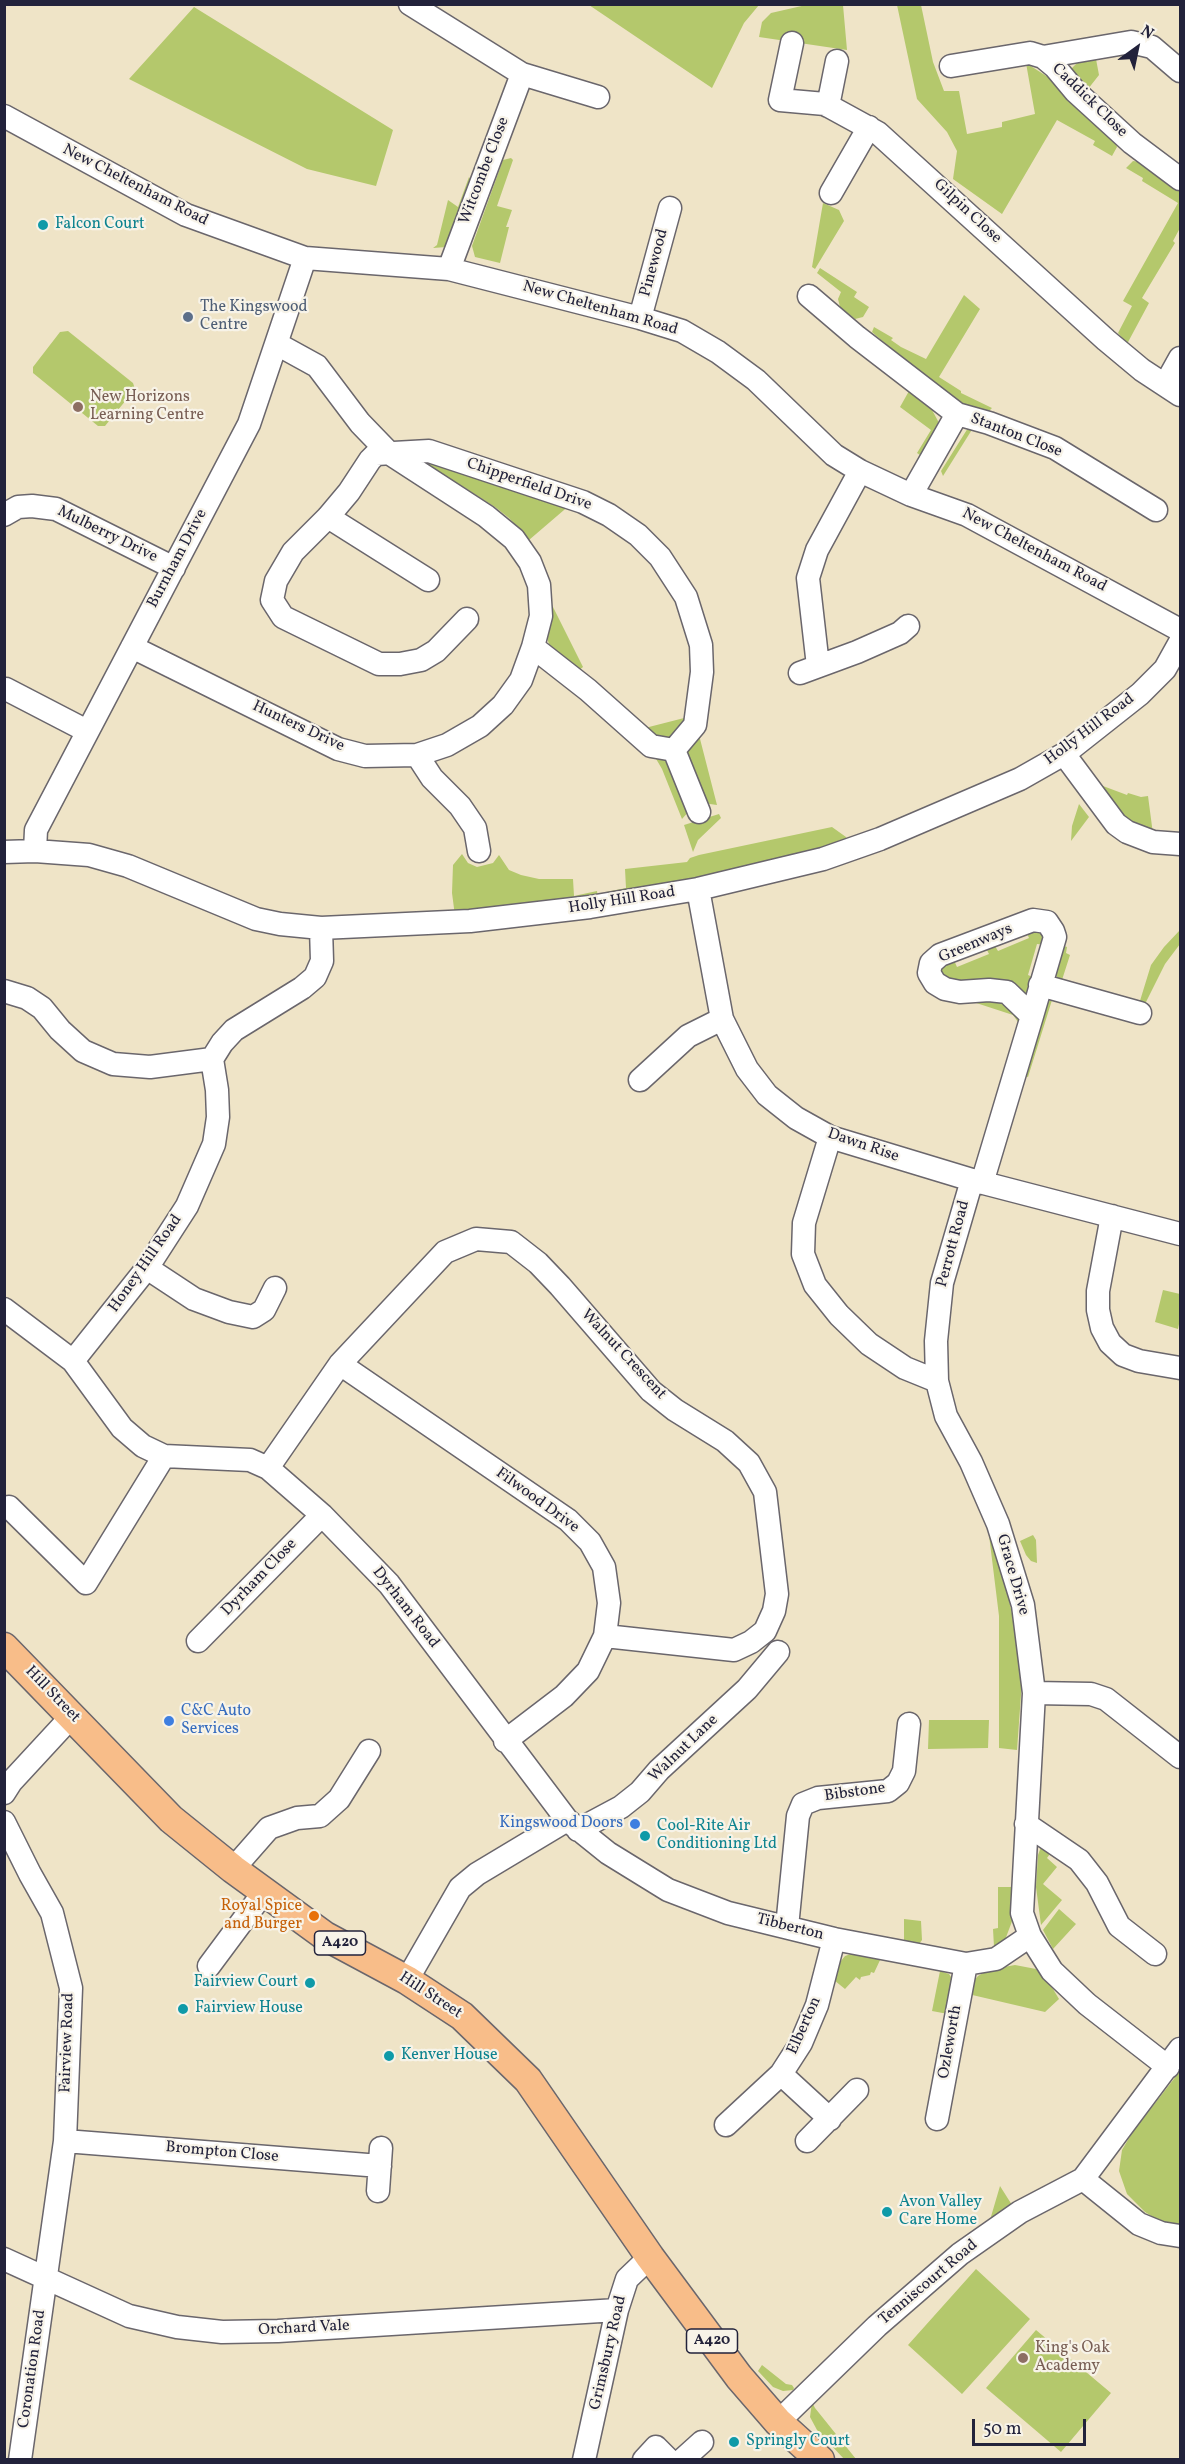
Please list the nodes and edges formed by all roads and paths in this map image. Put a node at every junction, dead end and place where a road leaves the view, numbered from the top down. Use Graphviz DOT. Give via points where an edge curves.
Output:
graph roads {
  1 [pos="410,4"];
  2 [pos="792,43"];
  3 [pos="1043,57"];
  4 [pos="837,61"];
  5 [pos="951,66"];
  6 [pos="1180,71"];
  7 [pos="522,74"];
  8 [pos="598,97"];
  9 [pos="828,106"];
  10 [pos="4,116"];
  11 [pos="869,127"];
  12 [pos="1180,179"];
  13 [pos="831,193"];
  14 [pos="670,208"];
  15 [pos="305,258"];
  16 [pos="449,268"];
  17 [pos="809,296"];
  18 [pos="640,318"];
  19 [pos="278,344"];
  20 [pos="1180,358"];
  21 [pos="1173,390"];
  22 [pos="957,414"];
  23 [pos="389,453"];
  24 [pos="860,471"];
  25 [pos="911,495"];
  26 [pos="1156,510"];
  27 [pos="4,514"];
  28 [pos="328,517"];
  29 [pos="174,568"];
  30 [pos="428,580"];
  31 [pos="467,619"];
  32 [pos="908,626"];
  33 [pos="1180,630"];
  34 [pos="132,647"];
  35 [pos="533,647"];
  36 [pos="6,689"];
  37 [pos="87,731"];
  38 [pos="674,750"];
  39 [pos="1064,754"];
  40 [pos="417,755"];
  41 [pos="699,812"];
  42 [pos="1180,844"];
  43 [pos="35,850"];
  44 [pos="4,852"];
  45 [pos="479,852"];
  46 [pos="698,890"];
  47 [pos="321,928"];
  48 [pos="1040,985"];
  49 [pos="4,992"];
  50 [pos="1146,1015"];
  51 [pos="1032,1016"];
  52 [pos="722,1019"];
  53 [pos="212,1059"];
  54 [pos="640,1080"];
  55 [pos="830,1137"];
  56 [pos="977,1181"];
  57 [pos="1112,1216"];
  58 [pos="1180,1234"];
  59 [pos="147,1268"];
  60 [pos="275,1288"];
  61 [pos="4,1309"];
  62 [pos="73,1361"];
  63 [pos="340,1364"];
  64 [pos="1180,1368"];
  65 [pos="937,1381"];
  66 [pos="164,1456"];
  67 [pos="268,1468"];
  68 [pos="9,1507"];
  69 [pos="322,1515"];
  70 [pos="605,1636"];
  71 [pos="198,1641"];
  72 [pos="4,1647"];
  73 [pos="778,1652"];
  74 [pos="1034,1693"];
  75 [pos="72,1716"];
  76 [pos="909,1724"];
  77 [pos="505,1741"];
  78 [pos="369,1751"];
  79 [pos="1180,1757"];
  80 [pos="4,1793"];
  81 [pos="4,1822"];
  82 [pos="1026,1824"];
  83 [pos="572,1825"];
  84 [pos="232,1869"];
  85 [pos="264,1892"];
  86 [pos="787,1928"];
  87 [pos="1030,1936"];
  88 [pos="834,1939"];
  89 [pos="1155,1954"];
  90 [pos="966,1964"];
  91 [pos="209,1966"];
  92 [pos="407,1980"];
  93 [pos="1174,2058"];
  94 [pos="781,2074"];
  95 [pos="857,2090"];
  96 [pos="830,2119"];
  97 [pos="937,2119"];
  98 [pos="726,2125"];
  99 [pos="65,2141"];
  100 [pos="807,2141"];
  101 [pos="1083,2179"];
  102 [pos="378,2191"];
  103 [pos="1180,2236"];
  104 [pos="650,2257"];
  105 [pos="4,2259"];
  106 [pos="46,2278"];
  107 [pos="617,2310"];
  108 [pos="778,2422"];
  109 [pos="702,2442"];
  110 [pos="20,2460"];
  111 [pos="584,2460"];
  112 [pos="644,2460"];
  113 [pos="669,2460"];
  114 [pos="682,2460"];
  115 [pos="820,2460"];
  1 -- 7 [label="street"];
  2 -- 9 [label="street, Gilpin Close" via="780,100"];
  3 -- 5 [label="street, Caddick Close" via="1030,53"];
  3 -- 6 [label="street" via="1131,42 1152,47"];
  3 -- 12 [label="street, Caddick Close" via="1132,143"];
  4 -- 9 [label="street"];
  7 -- 8 [label="street"];
  7 -- 16 [label="street, Witcombe Close"];
  9 -- 11 [label="street, Gilpin Close"];
  10 -- 15 [label="street, New Cheltenham Road" via="186,215"];
  11 -- 13 [label="street"];
  11 -- 21 [label="street, Gilpin Close" via="1106,340"];
  14 -- 18 [label="street, Pinewood"];
  15 -- 16 [label="street, New Cheltenham Road"];
  15 -- 19 [label="street, Burnham Drive"];
  16 -- 18 [label="street, New Cheltenham Road"];
  17 -- 22 [label="street, Stanton Close"];
  18 -- 24 [label="street, New Cheltenham Road" via="682,331 718,352 756,380 834,455"];
  19 -- 23 [label="street, Chipperfield Drive" via="316,366 354,417"];
  19 -- 29 [label="street, Burnham Drive" via="249,424"];
  20 -- 21 [label="street"];
  22 -- 25 [label="street, Stanton Close"];
  22 -- 26 [label="street, Stanton Close" via="1055,448 1141,489"];
  23 -- 28 [label="street" via="370,459"];
  23 -- 35 [label="street, Chipperfield Drive" via="486,516 514,539 530,562 539,585 541,616"];
  23 -- 38 [label="street, Chipperfield Drive" via="429,451 583,502 638,535 660,557 686,597 701,645 702,672 695,725"];
  24 -- 25 [label="street, New Cheltenham Road"];
  24 -- 32 [label="street" via="817,550 808,578 809,669 857,652"];
  25 -- 33 [label="street, New Cheltenham Road" via="967,515"];
  27 -- 29 [label="street, Mulberry Drive" via="18,507 56,509"];
  28 -- 30 [label="street"];
  28 -- 31 [label="street" via="293,552 276,581 272,600 284,617 379,664 421,660"];
  29 -- 34 [label="street, Burnham Drive"];
  33 -- 39 [label="street, Holly Hill Road" via="1165,669 1140,694"];
  34 -- 37 [label="street, Burnham Drive"];
  34 -- 40 [label="street, Hunters Drive" via="338,749 365,756"];
  35 -- 38 [label="street" via="651,746"];
  35 -- 40 [label="street, Hunters Drive" via="521,680 503,705 480,726 447,745"];
  36 -- 37 [label="street"];
  37 -- 43 [label="street, Burnham Drive" via="36,830"];
  38 -- 41 [label="street"];
  39 -- 42 [label="street" via="1116,824 1152,842"];
  39 -- 46 [label="street, Holly Hill Road" via="1020,779 880,839 823,859"];
  40 -- 45 [label="street" via="475,828"];
  43 -- 44 [label="street, Holly Hill Road"];
  43 -- 47 [label="street, Holly Hill Road" via="89,855 128,866 256,919"];
  46 -- 47 [label="street, Holly Hill Road" via="470,921"];
  46 -- 52 [label="street, Dawn Rise"];
  47 -- 53 [label="street" via="322,961 315,977 234,1030"];
  48 -- 50 [label="street"];
  48 -- 51 [label="street, Greenways"];
  48 -- 51 [label="street, Greenways" via="1055,937 1051,927 1041,920 940,955 929,973 934,983 945,989 1007,992"];
  49 -- 53 [label="street" via="35,1003 82,1051 113,1064 150,1067"];
  51 -- 56 [label="street, Greenways"];
  52 -- 54 [label="street" via="688,1036"];
  52 -- 55 [label="street, Dawn Rise" via="747,1069 767,1095 796,1118"];
  53 -- 59 [label="street, Honey Hill Road" via="218,1117 214,1144 187,1206"];
  55 -- 56 [label="street, Dawn Rise"];
  55 -- 65 [label="street" via="804,1223 803,1254 815,1285 869,1344 905,1368"];
  56 -- 57 [label="street, Dawn Rise"];
  56 -- 65 [label="street, Perrott Road" via="942,1283 936,1341"];
  57 -- 58 [label="street, Dawn Rise"];
  57 -- 64 [label="street" via="1098,1291 1102,1328 1110,1343 1123,1354"];
  59 -- 60 [label="street" via="194,1299 253,1317 264,1310"];
  59 -- 62 [label="street, Honey Hill Road"];
  61 -- 62 [label="street"];
  62 -- 66 [label="street" via="122,1428 143,1446"];
  63 -- 67 [label="street, Walnut Crescent"];
  63 -- 70 [label="street, Filwood Drive" via="568,1520 590,1542 604,1567 609,1603"];
  63 -- 70 [label="street, Walnut Crescent" via="445,1252 476,1239 511,1242 546,1271 651,1390 725,1441 749,1463 765,1492 777,1594 765,1630 734,1650"];
  65 -- 74 [label="street, Grace Drive" via="946,1416 971,1462 1012,1565 1023,1605"];
  66 -- 67 [label="street, Dyrham Road" via="250,1460"];
  66 -- 68 [label="street" via="86,1583"];
  67 -- 69 [label="street, Dyrham Road"];
  69 -- 71 [label="street, Dyrham Close"];
  69 -- 77 [label="street, Dyrham Road" via="389,1584"];
  70 -- 77 [label="street, Filwood Drive" via="588,1671 564,1696"];
  72 -- 75 [label="main road, Hill Street / A420"];
  73 -- 83 [label="street, Walnut Lane" via="747,1689 640,1792 621,1807"];
  74 -- 79 [label="street" via="1091,1694 1106,1699"];
  74 -- 82 [label="street, Grace Drive"];
  75 -- 80 [label="street"];
  75 -- 84 [label="main road, Hill Street / A420" via="171,1819"];
  76 -- 86 [label="street, Bibstone" via="904,1771 888,1791 818,1798 803,1804 798,1816"];
  77 -- 83 [label="street, Dyrham Road"];
  78 -- 84 [label="street" via="339,1799 320,1816 297,1818 269,1828"];
  81 -- 99 [label="street, Fairview Road" via="52,1913 71,1988"];
  82 -- 87 [label="street, Grace Drive" via="1022,1913"];
  82 -- 89 [label="street" via="1079,1860 1119,1926"];
  83 -- 86 [label="street, Tibberton" via="608,1853 668,1890 728,1913"];
  83 -- 92 [label="street, Walnut Lane" via="477,1874 460,1888"];
  84 -- 85 [label="main road, Hill Street / A420"];
  85 -- 91 [label="street"];
  85 -- 92 [label="main road, Hill Street / A420" via="326,1936"];
  86 -- 88 [label="street, Tibberton"];
  87 -- 90 [label="street, Tibberton" via="996,1959"];
  87 -- 93 [label="street, Grace Drive" via="1052,1971 1087,2004"];
  88 -- 90 [label="street, Tibberton"];
  88 -- 94 [label="street, Elberton" via="818,2004 801,2043"];
  90 -- 97 [label="street, Ozleworth"];
  92 -- 104 [label="main road, Hill Street / A420" via="462,2016 528,2080"];
  93 -- 101 [label="street, Tenniscourt Road"];
  94 -- 96 [label="street"];
  94 -- 98 [label="street, Elberton"];
  95 -- 96 [label="street"];
  96 -- 100 [label="street"];
  99 -- 102 [label="street, Brompton Close" via="380,2157"];
  99 -- 106 [label="street, Fairview Road"];
  101 -- 103 [label="street" via="1139,2224"];
  101 -- 108 [label="street, Tenniscourt Road" via="1020,2212 960,2254 877,2326"];
  104 -- 107 [label="street, Grimsbury Road" via="627,2279"];
  104 -- 108 [label="main road, Hill Street / A420" via="739,2377"];
  105 -- 106 [label="street, Orchard Vale"];
  106 -- 107 [label="street, Orchard Vale" via="129,2316 222,2332"];
  106 -- 110 [label="street, Coronation Road"];
  107 -- 111 [label="street, Grimsbury Road"];
  108 -- 115 [label="main road, A420"];
  109 -- 114 [label="street"];
  112 -- 113 [label="street" via="656,2447"];
}
